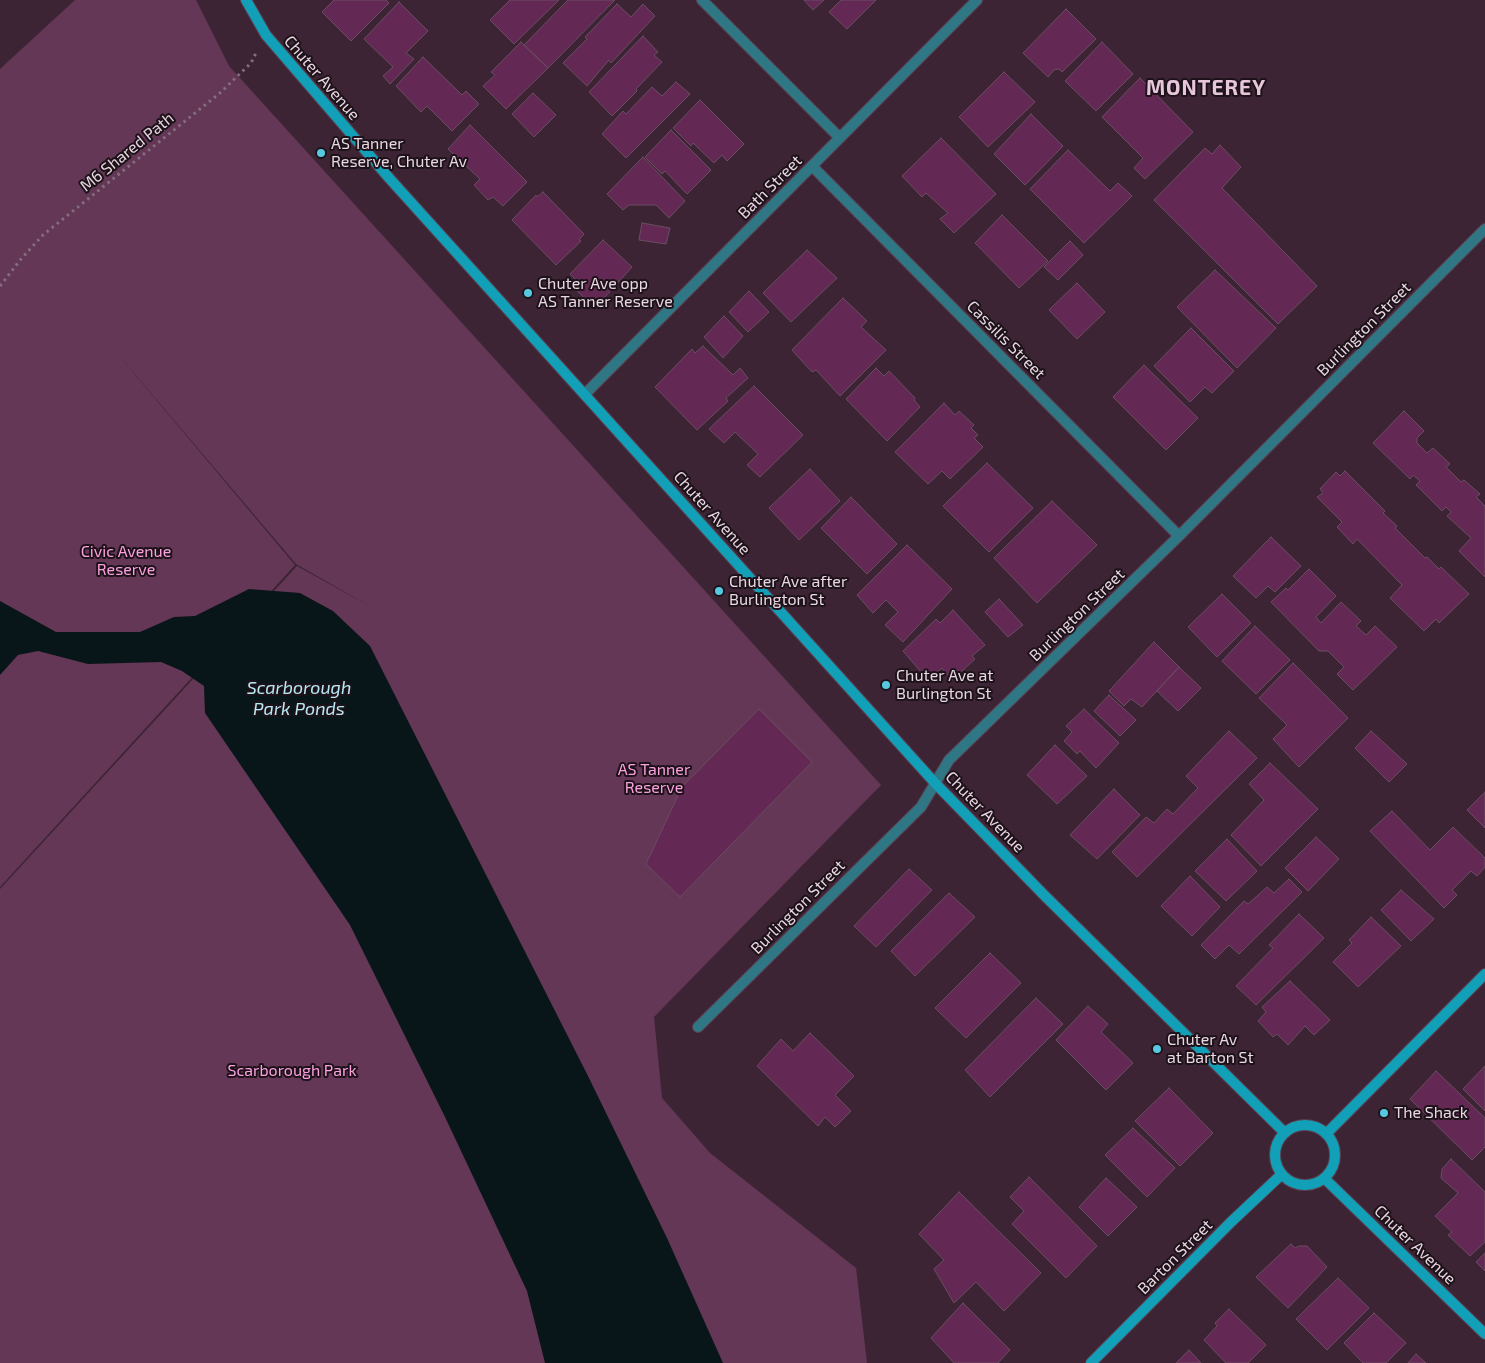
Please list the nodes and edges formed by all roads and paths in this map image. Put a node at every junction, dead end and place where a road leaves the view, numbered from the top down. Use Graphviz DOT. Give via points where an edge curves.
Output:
graph roads {
  1 [pos="246,0"];
  2 [pos="702,0"];
  3 [pos="977,0"];
  4 [pos="266,35"];
  5 [pos="840,138"];
  6 [pos="812,166"];
  7 [pos="1485,229"];
  8 [pos="0,286"];
  9 [pos="585,394"];
  10 [pos="1179,536"];
  11 [pos="935,783"];
  12 [pos="1485,974"];
  13 [pos="698,1027"];
  14 [pos="1285,1133"];
  15 [pos="1326,1134"];
  16 [pos="1282,1174"];
  17 [pos="1324,1178"];
  18 [pos="1485,1334"];
  19 [pos="1091,1363"];
  1 -- 4 [label="main road, Chuter Avenue"];
  2 -- 5 [label="street"];
  3 -- 5 [label="street, Bath Street"];
  4 -- 8 [label="path, M6 Shared Path" via="250,63 220,93 43,235"];
  4 -- 9 [label="main road, Chuter Avenue" via="390,179"];
  5 -- 6 [label="street, Bath Street"];
  6 -- 9 [label="street, Bath Street"];
  6 -- 10 [label="street, Cassilis Street"];
  7 -- 10 [label="street, Burlington Street"];
  9 -- 11 [label="main road, Chuter Avenue"];
  10 -- 11 [label="street, Burlington Street" via="949,760"];
  11 -- 13 [label="street, Burlington Street" via="921,807"];
  11 -- 14 [label="main road, Chuter Avenue"];
  12 -- 15 [label="main road"];
  14 -- 15 [label="main road" via="1306,1125"];
  14 -- 16 [label="main road" via="1275,1153"];
  15 -- 17 [label="main road" via="1335,1151 1331,1170"];
  16 -- 17 [label="main road" via="1291,1182 1302,1185 1314,1184"];
  16 -- 19 [label="main road, Barton Street"];
  17 -- 18 [label="main road, Chuter Avenue"];
}
